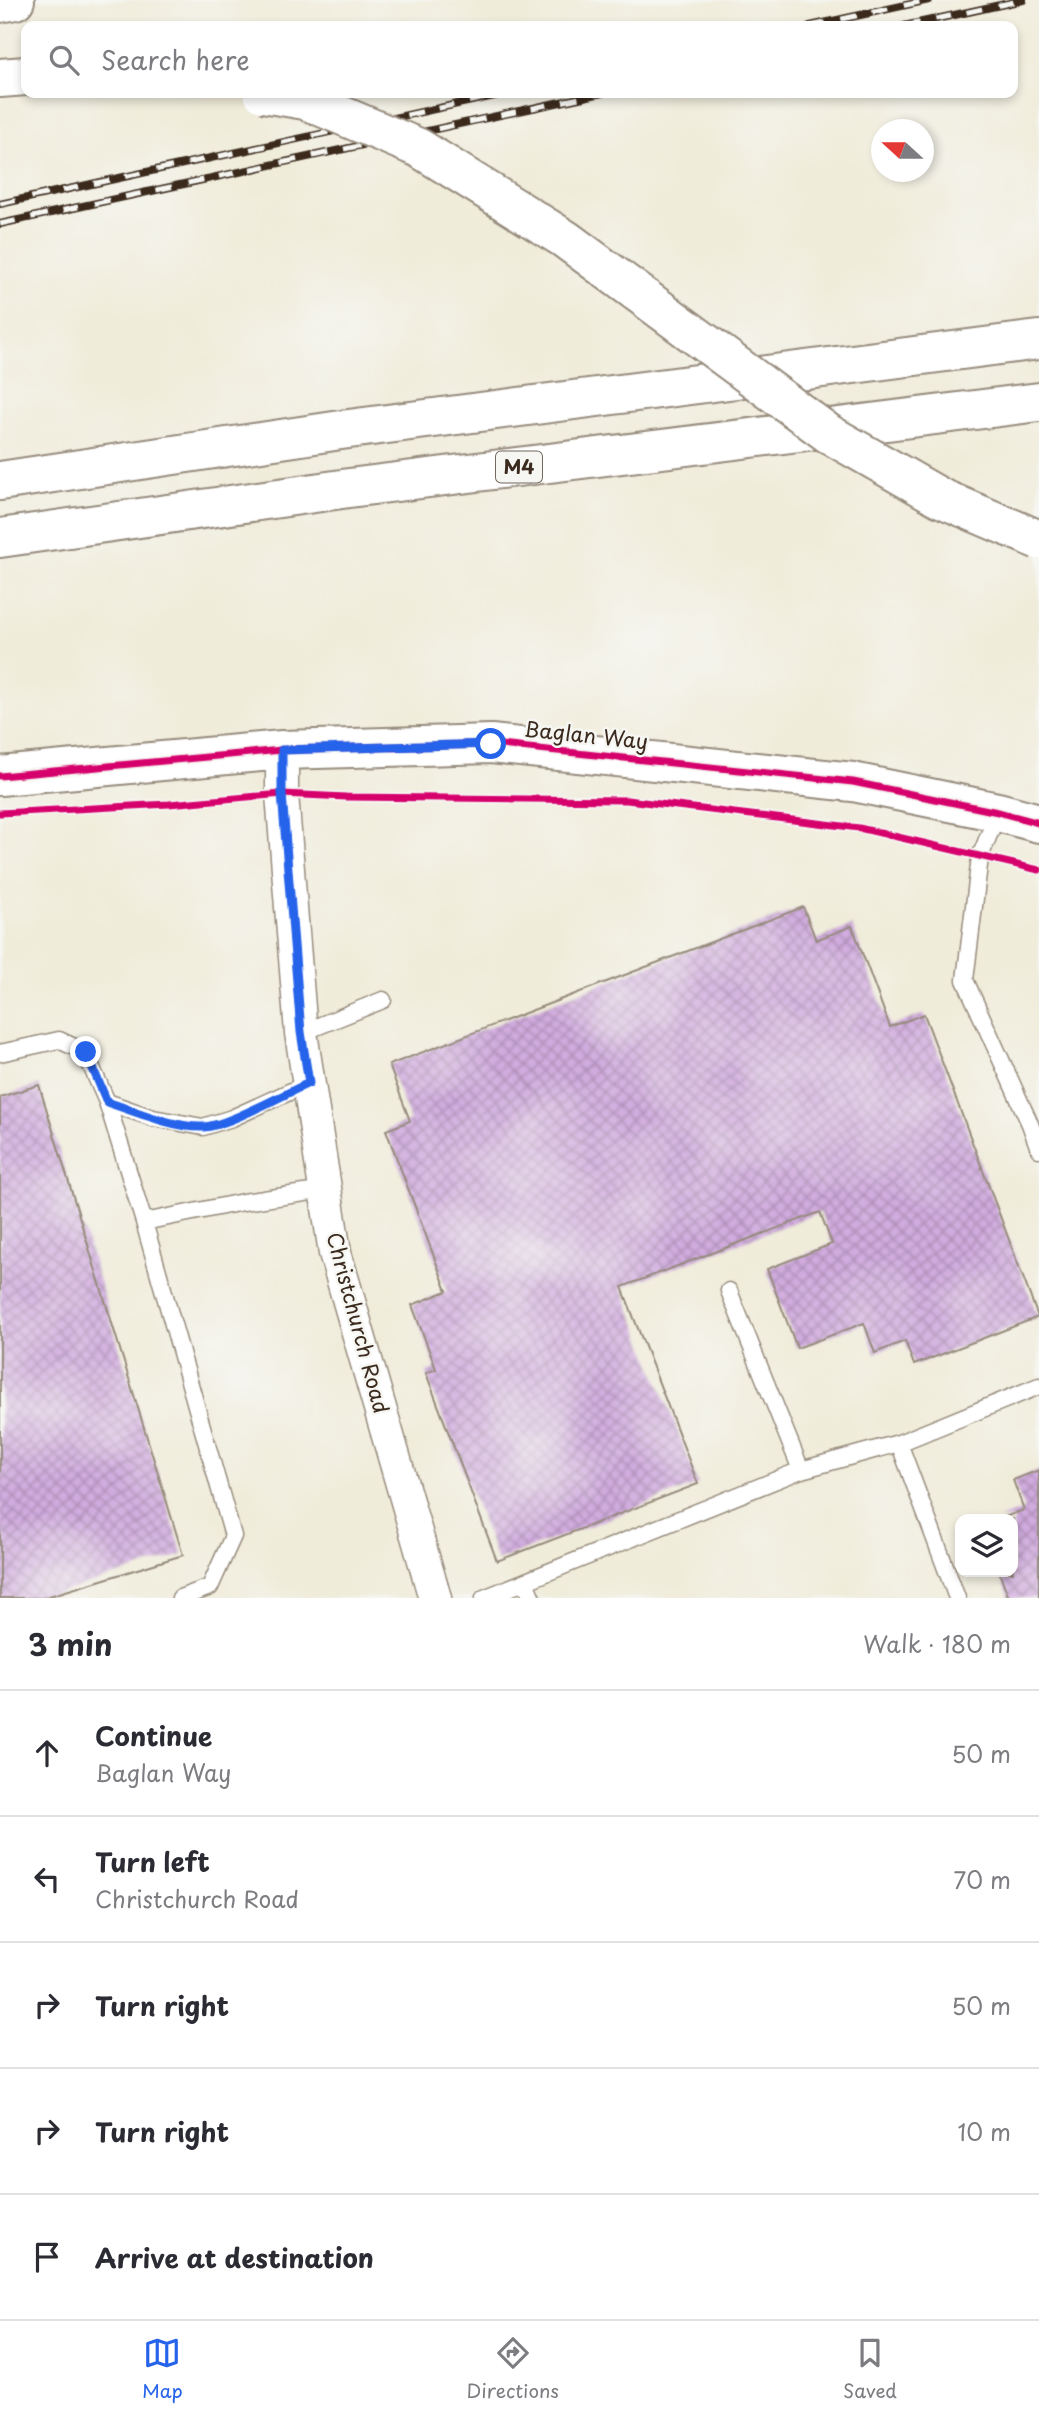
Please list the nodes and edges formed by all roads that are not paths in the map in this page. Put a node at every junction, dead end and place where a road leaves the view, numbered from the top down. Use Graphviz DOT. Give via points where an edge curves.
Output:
graph roads {
  1 [pos="15,0"];
  2 [pos="0,4"];
  3 [pos="21,76"];
  4 [pos="0,78"];
  5 [pos="293,98"];
  6 [pos="1039,340"];
  7 [pos="1039,402"];
  8 [pos="0,481"];
  9 [pos="0,538"];
  10 [pos="1039,540"];
  11 [pos="282,750"];
  12 [pos="0,776"];
  13 [pos="998,812"];
  14 [pos="1039,823"];
  15 [pos="383,1000"];
  16 [pos="301,1032"];
  17 [pos="0,1053"];
  18 [pos="309,1083"];
  19 [pos="107,1102"];
  20 [pos="1035,1122"];
  21 [pos="1039,1149"];
  22 [pos="325,1191"];
  23 [pos="145,1222"];
  24 [pos="729,1291"];
  25 [pos="1039,1386"];
  26 [pos="899,1443"];
  27 [pos="801,1470"];
  28 [pos="525,1581"];
  29 [pos="180,1598"];
  30 [pos="435,1598"];
  31 [pos="484,1598"];
  32 [pos="532,1598"];
  33 [pos="957,1598"];
  1 -- 2 [label="main road"];
  3 -- 4 [label="main road"];
  5 -- 10 [label="main road, bridge" via="419,148 565,239 829,434 941,498"];
  6 -- 8 [label="main road" via="341,430"];
  7 -- 9 [label="main road, M4" via="348,488"];
  11 -- 12 [label="main road, Baglan Way"];
  11 -- 13 [label="main road, Baglan Way" via="491,744 853,782"];
  11 -- 16 [label="street, Christchurch Road"];
  13 -- 14 [label="main road, Baglan Way"];
  13 -- 20 [label="lane" via="980,857 965,981"];
  15 -- 16 [label="lane"];
  16 -- 18 [label="street, Christchurch Road"];
  17 -- 19 [label="lane" via="59,1040 86,1052"];
  18 -- 19 [label="lane" via="203,1127 153,1118"];
  18 -- 22 [label="street, Christchurch Road"];
  19 -- 23 [label="lane"];
  20 -- 21 [label="lane"];
  22 -- 23 [label="lane"];
  22 -- 30 [label="street, Christchurch Road" via="335,1252"];
  23 -- 29 [label="lane" via="233,1536 210,1587"];
  24 -- 27 [label="lane"];
  25 -- 26 [label="lane"];
  26 -- 27 [label="lane"];
  26 -- 33 [label="lane"];
  27 -- 28 [label="lane"];
  28 -- 31 [label="lane"];
  28 -- 32 [label="lane"];
}
